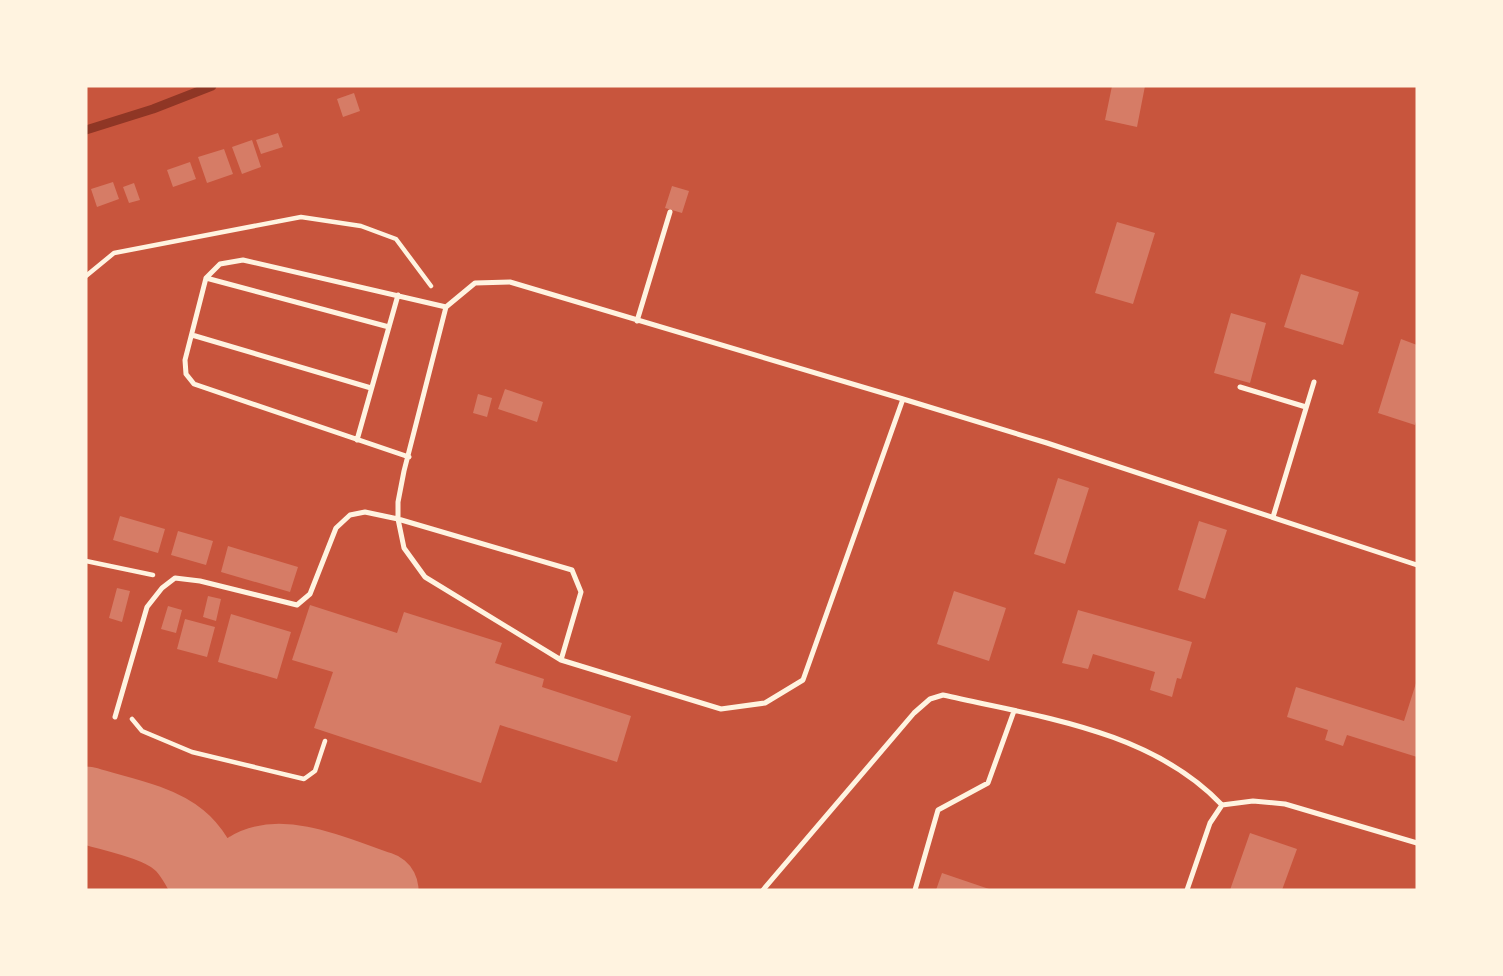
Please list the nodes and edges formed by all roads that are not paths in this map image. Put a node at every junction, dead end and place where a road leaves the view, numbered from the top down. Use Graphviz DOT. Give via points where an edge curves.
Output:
graph roads {
  1 [pos="670,212"];
  2 [pos="206,278"];
  3 [pos="398,295"];
  4 [pos="446,307"];
  5 [pos="637,321"];
  6 [pos="389,327"];
  7 [pos="192,335"];
  8 [pos="1314,382"];
  9 [pos="1240,387"];
  10 [pos="371,388"];
  11 [pos="903,400"];
  12 [pos="1306,407"];
  13 [pos="357,440"];
  14 [pos="409,457"];
  15 [pos="1273,517"];
  16 [pos="398,519"];
  17 [pos="1417,565"];
  18 [pos="561,660"];
  19 [pos="1014,711"];
  20 [pos="115,716"];
  21 [pos="1222,805"];
  22 [pos="1417,843"];
  23 [pos="763,890"];
  24 [pos="915,890"];
  25 [pos="1187,890"];
  1 -- 5 [label="lane"];
  2 -- 3 [label="lane" via="220,264 243,260"];
  2 -- 6 [label="lane"];
  2 -- 7 [label="lane"];
  3 -- 4 [label="lane"];
  3 -- 6 [label="lane"];
  4 -- 5 [label="lane" via="475,283 510,282"];
  4 -- 14 [label="lane"];
  5 -- 11 [label="lane"];
  6 -- 10 [label="lane"];
  7 -- 10 [label="lane"];
  7 -- 13 [label="lane" via="185,360 186,374 194,384"];
  8 -- 12 [label="lane"];
  9 -- 12 [label="lane"];
  10 -- 13 [label="lane"];
  11 -- 15 [label="lane"];
  11 -- 18 [label="lane" via="803,680 765,703 721,709"];
  12 -- 15 [label="lane"];
  13 -- 14 [label="lane"];
  14 -- 16 [label="lane"];
  15 -- 17 [label="lane"];
  16 -- 18 [label="lane" via="404,548 425,578"];
  16 -- 18 [label="lane" via="572,570 581,592"];
  16 -- 20 [label="lane" via="365,512 350,515 336,528 310,594 297,605 175,578 147,607"];
  19 -- 21 [label="lane" via="1074,724 1139,748 1208,790"];
  19 -- 23 [label="lane" via="943,695 930,699"];
  19 -- 24 [label="lane" via="988,783 938,810"];
  21 -- 22 [label="lane" via="1253,801 1285,804"];
  21 -- 25 [label="lane" via="1210,823"];
}
